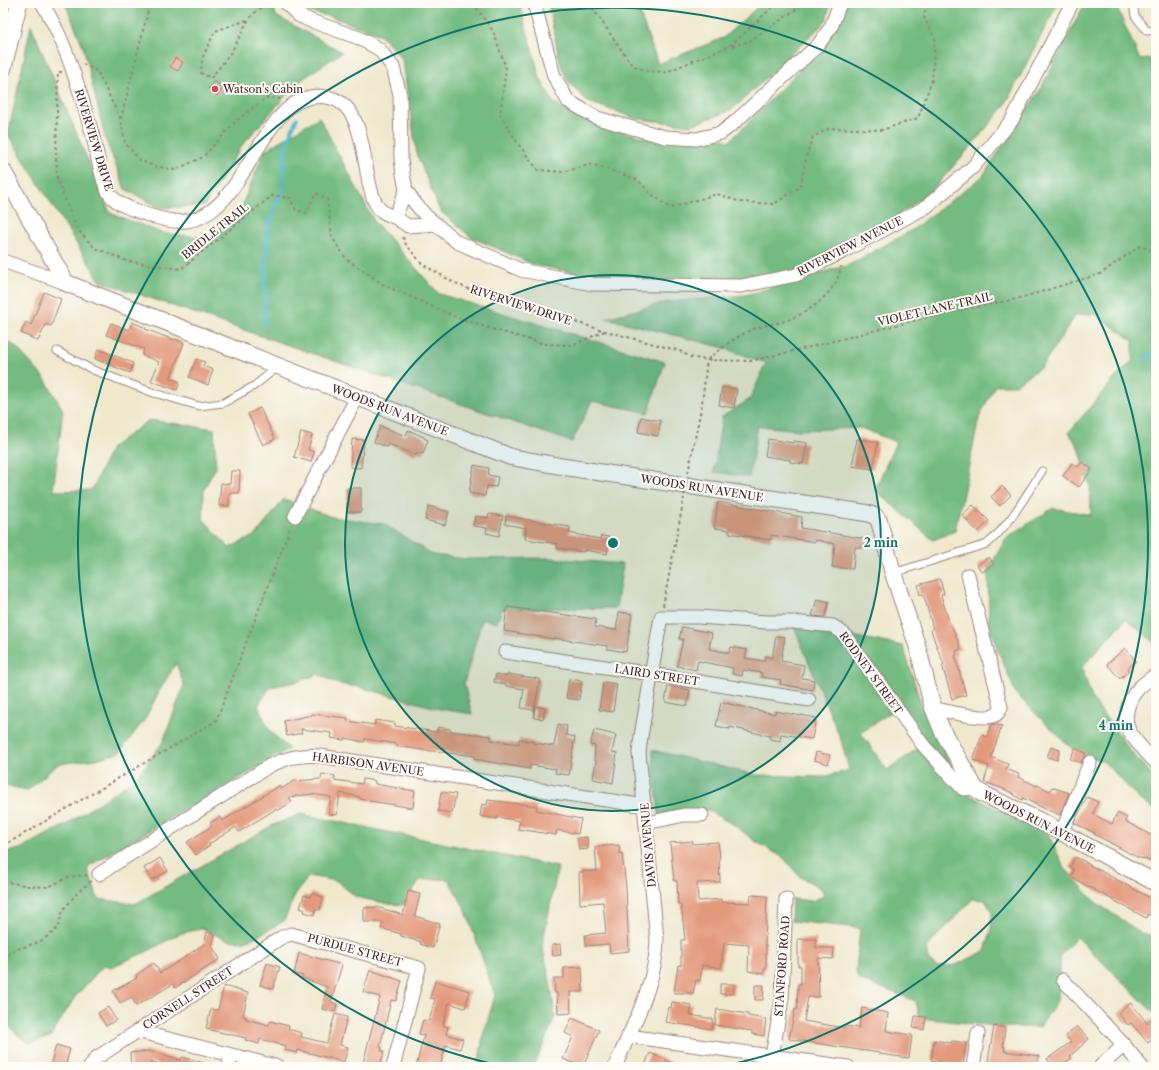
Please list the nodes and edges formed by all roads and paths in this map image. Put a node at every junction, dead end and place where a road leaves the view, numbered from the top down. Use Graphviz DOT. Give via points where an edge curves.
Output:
graph roads {
  1 [pos="19,3"];
  2 [pos="42,3"];
  3 [pos="150,3"];
  4 [pos="258,3"];
  5 [pos="270,3"];
  6 [pos="286,3"];
  7 [pos="534,3"];
  8 [pos="590,3"];
  9 [pos="777,3"];
  10 [pos="804,3"];
  11 [pos="840,3"];
  12 [pos="1072,3"];
  13 [pos="1133,3"];
  14 [pos="260,8"];
  15 [pos="247,20"];
  16 [pos="1156,30"];
  17 [pos="730,46"];
  18 [pos="3,69"];
  19 [pos="72,69"];
  20 [pos="300,101"];
  21 [pos="121,120"];
  22 [pos="3,171"];
  23 [pos="406,190"];
  24 [pos="395,217"];
  25 [pos="436,224"];
  26 [pos="403,236"];
  27 [pos="841,252"];
  28 [pos="1156,252"];
  29 [pos="3,261"];
  30 [pos="66,283"];
  31 [pos="605,332"];
  32 [pos="56,351"];
  33 [pos="707,360"];
  34 [pos="280,366"];
  35 [pos="357,397"];
  36 [pos="1042,471"];
  37 [pos="295,516"];
  38 [pos="893,572"];
  39 [pos="968,575"];
  40 [pos="661,617"];
  41 [pos="505,652"];
  42 [pos="652,674"];
  43 [pos="1156,674"];
  44 [pos="809,700"];
  45 [pos="933,708"];
  46 [pos="1090,762"];
  47 [pos="1156,763"];
  48 [pos="975,788"];
  49 [pos="645,806"];
  50 [pos="702,815"];
  51 [pos="646,823"];
  52 [pos="1062,832"];
  53 [pos="3,846"];
  54 [pos="99,874"];
  55 [pos="3,883"];
  56 [pos="1156,883"];
  57 [pos="786,898"];
  58 [pos="291,934"];
  59 [pos="3,958"];
  60 [pos="1063,980"];
  61 [pos="137,1031"];
  62 [pos="978,1033"];
  63 [pos="628,1036"];
  64 [pos="1124,1045"];
  65 [pos="774,1060"];
  66 [pos="230,1061"];
  67 [pos="830,1066"];
  68 [pos="90,1067"];
  69 [pos="279,1067"];
  70 [pos="393,1067"];
  71 [pos="615,1067"];
  72 [pos="848,1067"];
  73 [pos="973,1067"];
  74 [pos="1100,1067"];
  75 [pos="1142,1067"];
  1 -- 18 [label="street"];
  2 -- 19 [label="street, RIVERVIEW DRIVE" via="59,34"];
  3 -- 21 [label="path"];
  4 -- 14 [label="path"];
  5 -- 14 [label="path"];
  6 -- 23 [label="street, RIVERVIEW AVENUE" via="298,15 310,21 373,45 393,67 400,95 401,159"];
  7 -- 11 [label="street" via="548,59 568,101 597,118 665,137 696,139 721,133 807,55 831,27"];
  8 -- 17 [label="path" via="632,65 647,71 666,72"];
  9 -- 17 [label="path"];
  10 -- 17 [label="path" via="750,41"];
  12 -- 27 [label="street, RIVERVIEW AVENUE" via="1012,120 973,168 926,207"];
  13 -- 16 [label="lane" via="1135,16 1147,31"];
  14 -- 15 [label="path"];
  15 -- 15 [label="path" via="215,31 202,59 202,73 211,78 235,46"];
  19 -- 20 [label="street, RIVERVIEW DRIVE" via="110,195 122,205 176,222 200,217 219,204 238,181 274,123 284,111"];
  19 -- 21 [label="path, BRIDLE TRAIL" via="80,62 97,71"];
  19 -- 31 [label="path, BRIDLE TRAIL" via="58,72 57,179 77,229 95,248 127,261 181,269 273,195 290,198 296,210 306,213 316,193 326,199 332,237 346,260 384,285 456,317 545,344 572,345"];
  20 -- 21 [label="path, BRIDLE TRAIL" via="266,98 236,121 203,157 175,170 153,166 140,160 126,143"];
  20 -- 24 [label="street, RIVERVIEW DRIVE" via="319,97 331,98 346,107 356,123 375,201 382,211"];
  22 -- 30 [label="street"];
  23 -- 24 [label="street"];
  23 -- 25 [label="street, RIVERVIEW AVENUE" via="426,216"];
  24 -- 25 [label="street" via="408,226"];
  25 -- 27 [label="street, RIVERVIEW AVENUE" via="457,242 521,270 592,284 741,286 796,275"];
  26 -- 31 [label="path, RIVERVIEW DRIVE" via="405,243 422,264 451,281 475,292"];
  27 -- 33 [label="path" via="839,276 816,305 793,318 751,330 721,347"];
  28 -- 33 [label="path, VIOLET LANE TRAIL" via="1140,246 1100,274 1017,299 932,316 750,361"];
  29 -- 30 [label="street"];
  30 -- 34 [label="street, WOODS RUN AVENUE"];
  31 -- 33 [label="path, RIVERVIEW DRIVE"];
  32 -- 34 [label="lane" via="99,373 200,406 223,403 254,386"];
  33 -- 40 [label="path, bridge" via="702,404"];
  34 -- 35 [label="street, WOODS RUN AVENUE"];
  35 -- 37 [label="street"];
  35 -- 38 [label="street, WOODS RUN AVENUE" via="516,458 866,513 875,516 879,521"];
  36 -- 38 [label="lane" via="1006,525 986,544"];
  37 -- 53 [label="path" via="216,721"];
  38 -- 45 [label="street, WOODS RUN AVENUE" via="918,645"];
  39 -- 45 [label="street" via="1000,711 993,716 982,717"];
  40 -- 42 [label="street, DAVIS AVENUE"];
  40 -- 48 [label="street, RODNEY STREET" via="793,622 837,628 844,634 934,758 963,789"];
  41 -- 42 [label="street, LAIRD STREET"];
  42 -- 44 [label="street, LAIRD STREET"];
  42 -- 49 [label="street, DAVIS AVENUE" via="640,747"];
  43 -- 47 [label="street" via="1138,688 1128,709 1128,726 1132,734"];
  45 -- 48 [label="street, WOODS RUN AVENUE" via="943,732"];
  46 -- 52 [label="street"];
  48 -- 52 [label="street, WOODS RUN AVENUE"];
  49 -- 51 [label="street, DAVIS AVENUE"];
  49 -- 54 [label="street, HARBISON AVENUE" via="320,756 297,756 269,766"];
  50 -- 51 [label="street" via="684,815"];
  51 -- 63 [label="street, DAVIS AVENUE" via="657,954 649,987"];
  52 -- 56 [label="street, WOODS RUN AVENUE"];
  54 -- 55 [label="path" via="69,877 48,887"];
  54 -- 59 [label="path" via="78,892 63,910 54,932 39,942 14,950"];
  57 -- 65 [label="street, STANFORD ROAD" via="782,999"];
  58 -- 61 [label="street, CORNELL STREET" via="282,936"];
  58 -- 70 [label="street, PURDUE STREET" via="419,968"];
  60 -- 64 [label="street"];
  61 -- 66 [label="street"];
  61 -- 68 [label="street, CORNELL STREET" via="96,1058"];
  62 -- 73 [label="street"];
  63 -- 65 [label="street"];
  63 -- 71 [label="street, DAVIS AVENUE"];
  64 -- 74 [label="street"];
  64 -- 75 [label="street"];
  65 -- 67 [label="street"];
  66 -- 69 [label="street"];
  67 -- 72 [label="street"];
}
